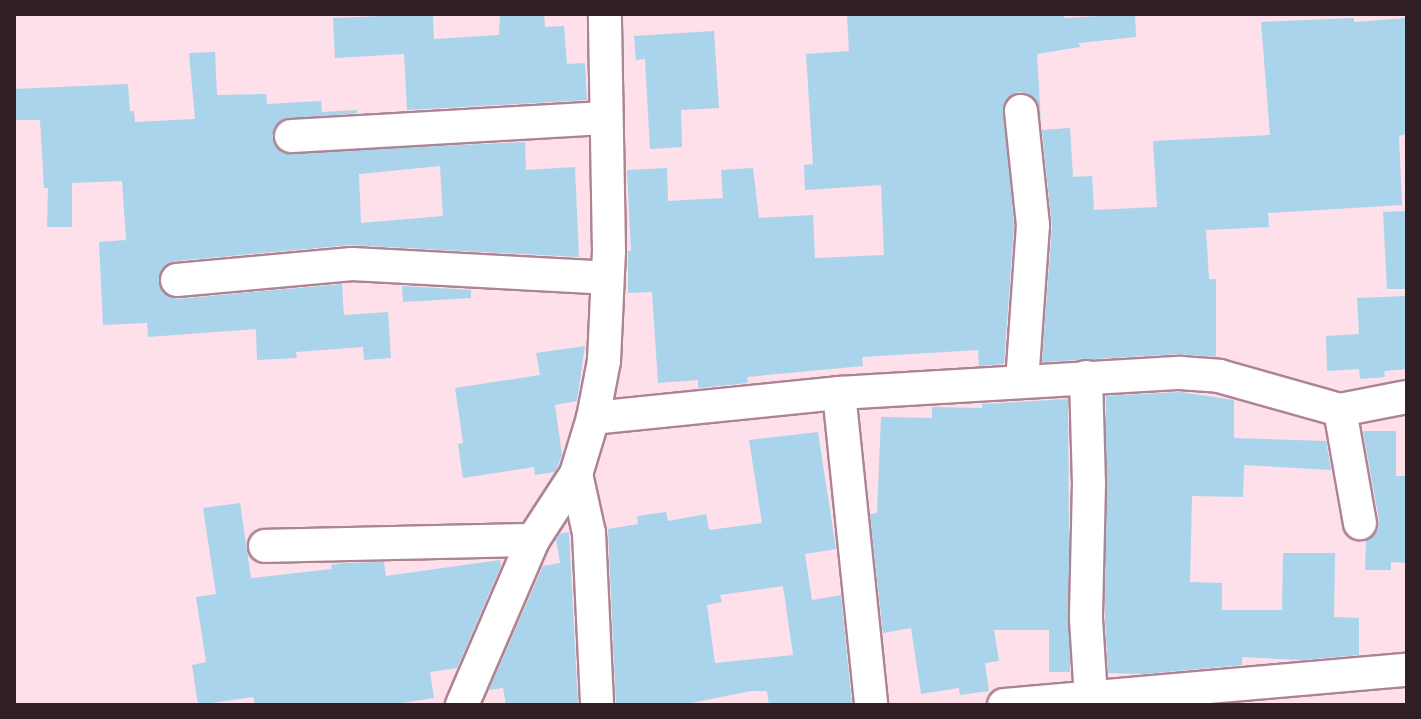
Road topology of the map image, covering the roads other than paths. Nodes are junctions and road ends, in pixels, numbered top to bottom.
1 (605, 14) edge
2 (1021, 111) dead end
3 (605, 118) junction
4 (291, 136) dead end
5 (607, 278) junction
6 (177, 280) dead end
7 (1086, 377) junction
8 (1022, 381) junction
9 (839, 393) junction
10 (1407, 397) edge
11 (1340, 410) junction
12 (593, 418) junction
13 (576, 474) junction
14 (1360, 523) dead end
15 (533, 540) junction
16 (265, 546) dead end
17 (1407, 670) edge
18 (1091, 698) junction
19 (462, 705) edge
20 (597, 705) edge
21 (871, 705) edge
22 (1004, 705) edge

1 - 3 street
2 - 8 street
3 - 4 street
3 - 5 street
5 - 6 street
5 - 12 street
7 - 8 street
7 - 11 street
7 - 18 street
8 - 9 street
9 - 12 street
9 - 21 street
10 - 11 street
11 - 14 street
12 - 13 street
13 - 15 street
13 - 20 street
15 - 16 street
15 - 19 street
17 - 18 street
18 - 22 street

